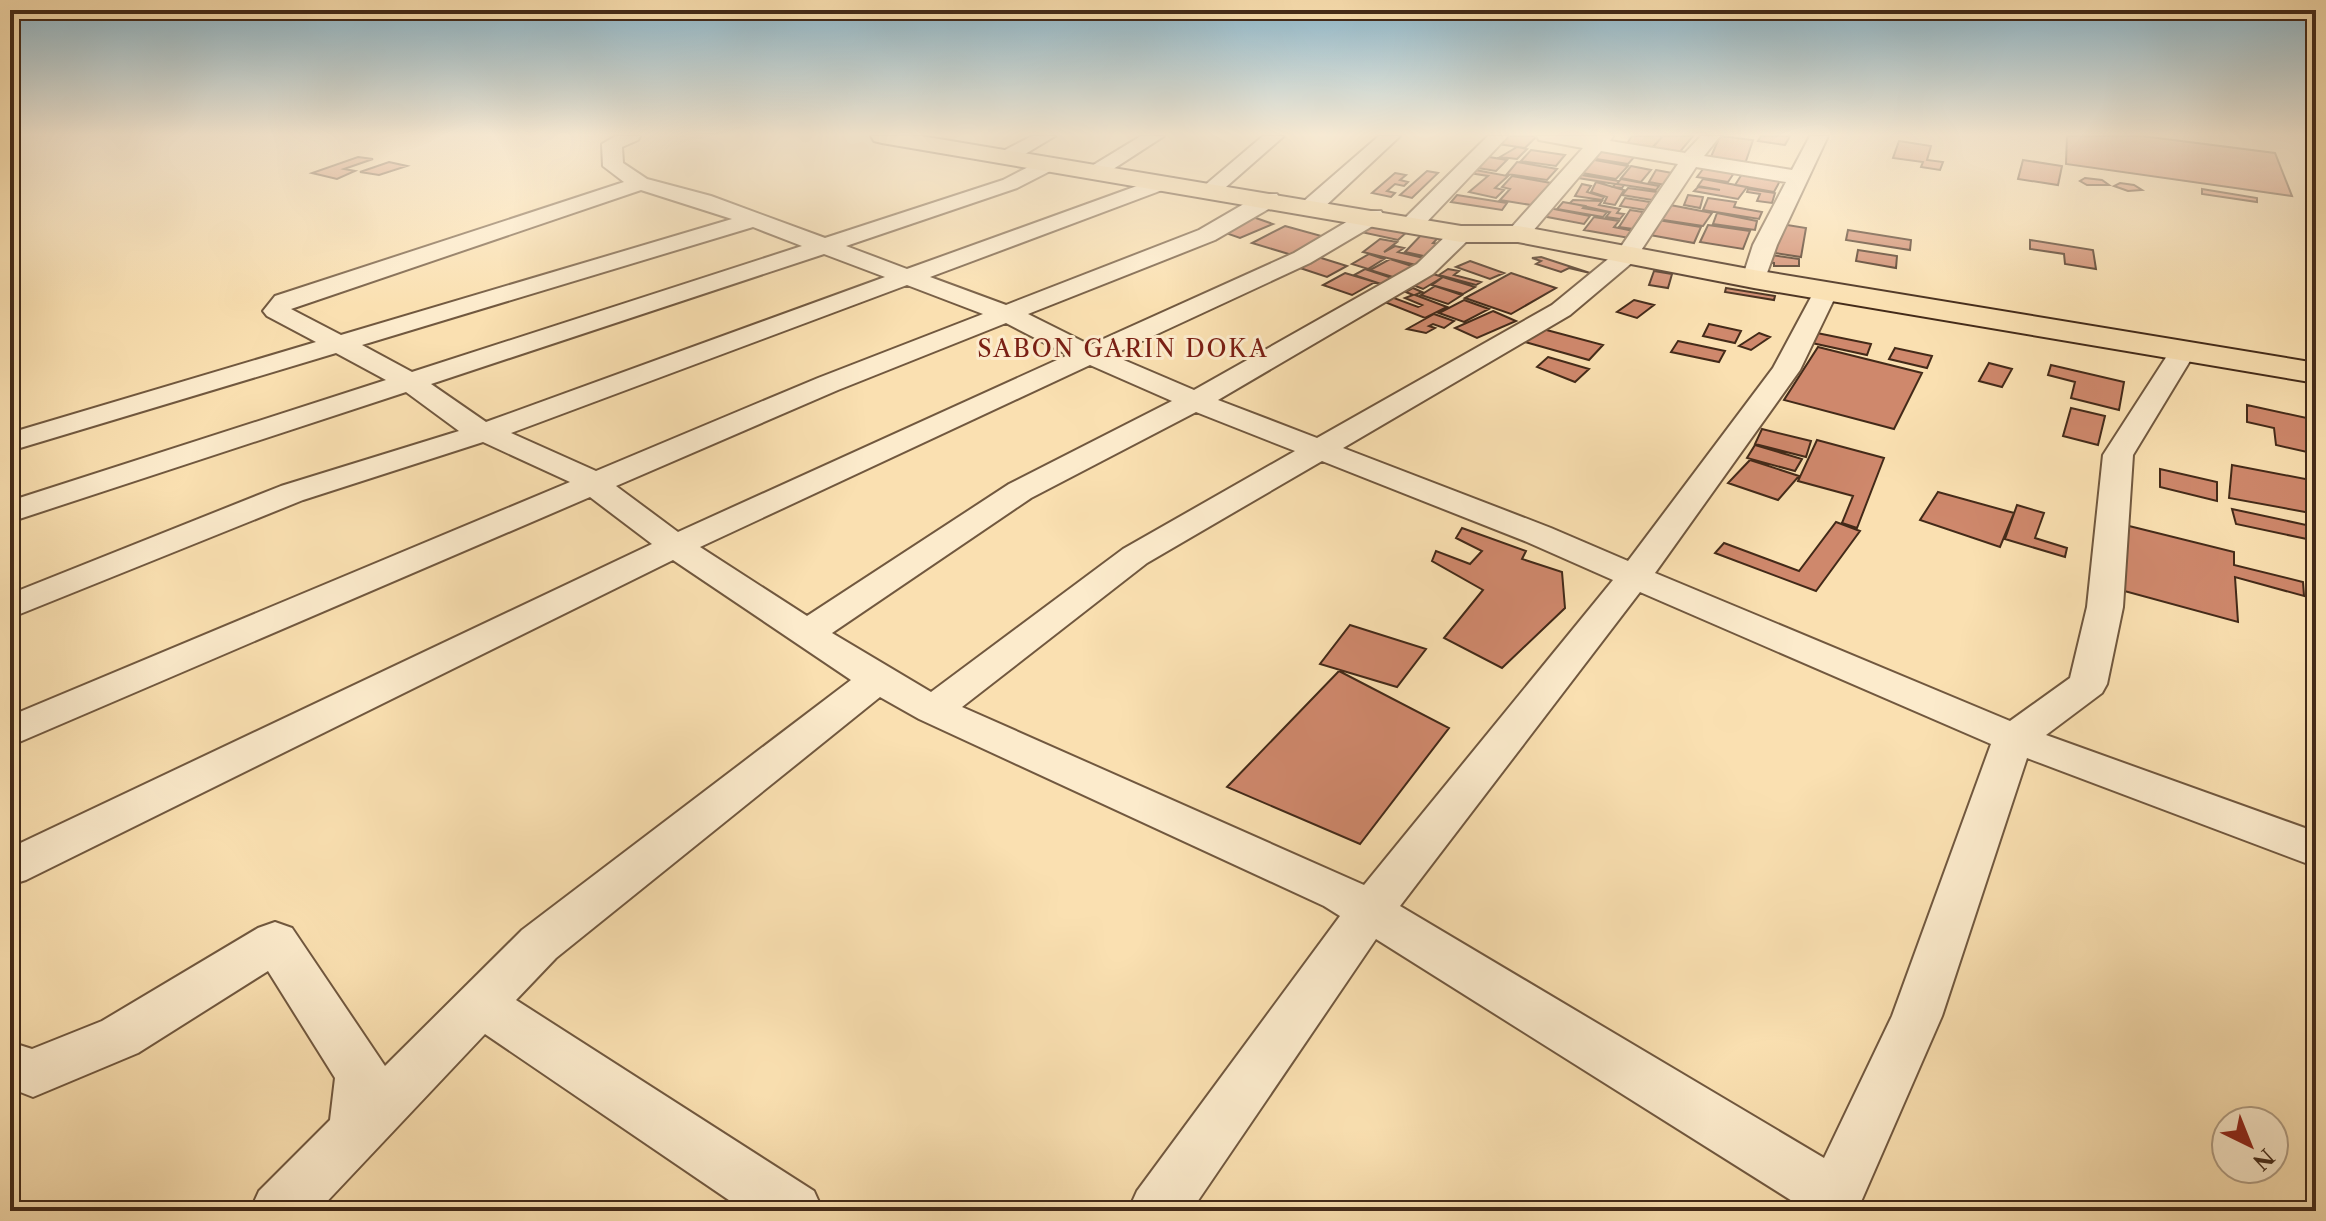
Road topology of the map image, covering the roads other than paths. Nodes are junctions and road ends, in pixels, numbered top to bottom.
1 (610, 193) edge
2 (670, 193) edge
3 (983, 193) edge
4 (1136, 193) edge
5 (1230, 193) edge
6 (1327, 193) edge
7 (1442, 193) edge
8 (1554, 193) edge
9 (1668, 193) edge
10 (1792, 193) edge
11 (1269, 199) junction
12 (1312, 206) junction
13 (1373, 216) junction
14 (753, 220) junction
15 (1413, 223) junction
16 (1461, 234) junction
17 (1518, 234) junction
18 (824, 247) junction
19 (1626, 256) junction
20 (907, 277) junction
21 (1754, 279) junction
22 (1826, 291) junction
23 (1007, 314) junction
24 (338, 344) junction
25 (2183, 351) junction
26 (1091, 356) junction
27 (2316, 373) edge
28 (409, 381) junction
29 (1195, 401) junction
30 (485, 432) junction
31 (10, 442) edge
32 (1320, 449) junction
33 (593, 483) junction
34 (10, 512) edge
35 (675, 546) junction
36 (1634, 577) junction
37 (10, 607) edge
38 (808, 632) junction
39 (877, 679) junction
40 (933, 710) junction
41 (10, 732) edge
42 (2014, 738) junction
43 (2316, 850) edge
44 (10, 868) edge
45 (1370, 911) junction
46 (481, 1004) junction
47 (10, 1065) edge
48 (356, 1134) junction
49 (279, 1211) edge
50 (794, 1211) edge
51 (1157, 1211) edge

1 - 24 street
2 - 14 street
3 - 18 street
4 - 20 street
5 - 11 highway
6 - 12 street
7 - 15 street
8 - 17 street
9 - 19 street
10 - 21 street
11 - 12 highway
11 - 23 street
12 - 13 highway
13 - 15 highway
13 - 26 street
14 - 18 street
14 - 24 street
15 - 16 highway
16 - 17 highway
16 - 29 street
17 - 19 highway
18 - 20 street
18 - 28 street
19 - 21 highway
19 - 32 street
20 - 23 street
20 - 30 street
21 - 22 highway
22 - 25 highway
22 - 36 street
23 - 26 street
23 - 33 street
24 - 28 street
24 - 31 street
25 - 27 highway
25 - 42 street
26 - 29 street
26 - 35 street
28 - 30 street
28 - 34 street
29 - 32 street
29 - 38 street
30 - 33 street
30 - 37 street
32 - 36 street
32 - 40 street
33 - 35 street
33 - 41 street
35 - 38 street
35 - 44 street
36 - 42 street
36 - 45 street
38 - 39 street
39 - 40 street
39 - 46 street
40 - 45 street
42 - 43 street
42 - 45 street
45 - 51 street
46 - 48 street
46 - 50 street
47 - 48 street
48 - 49 street

